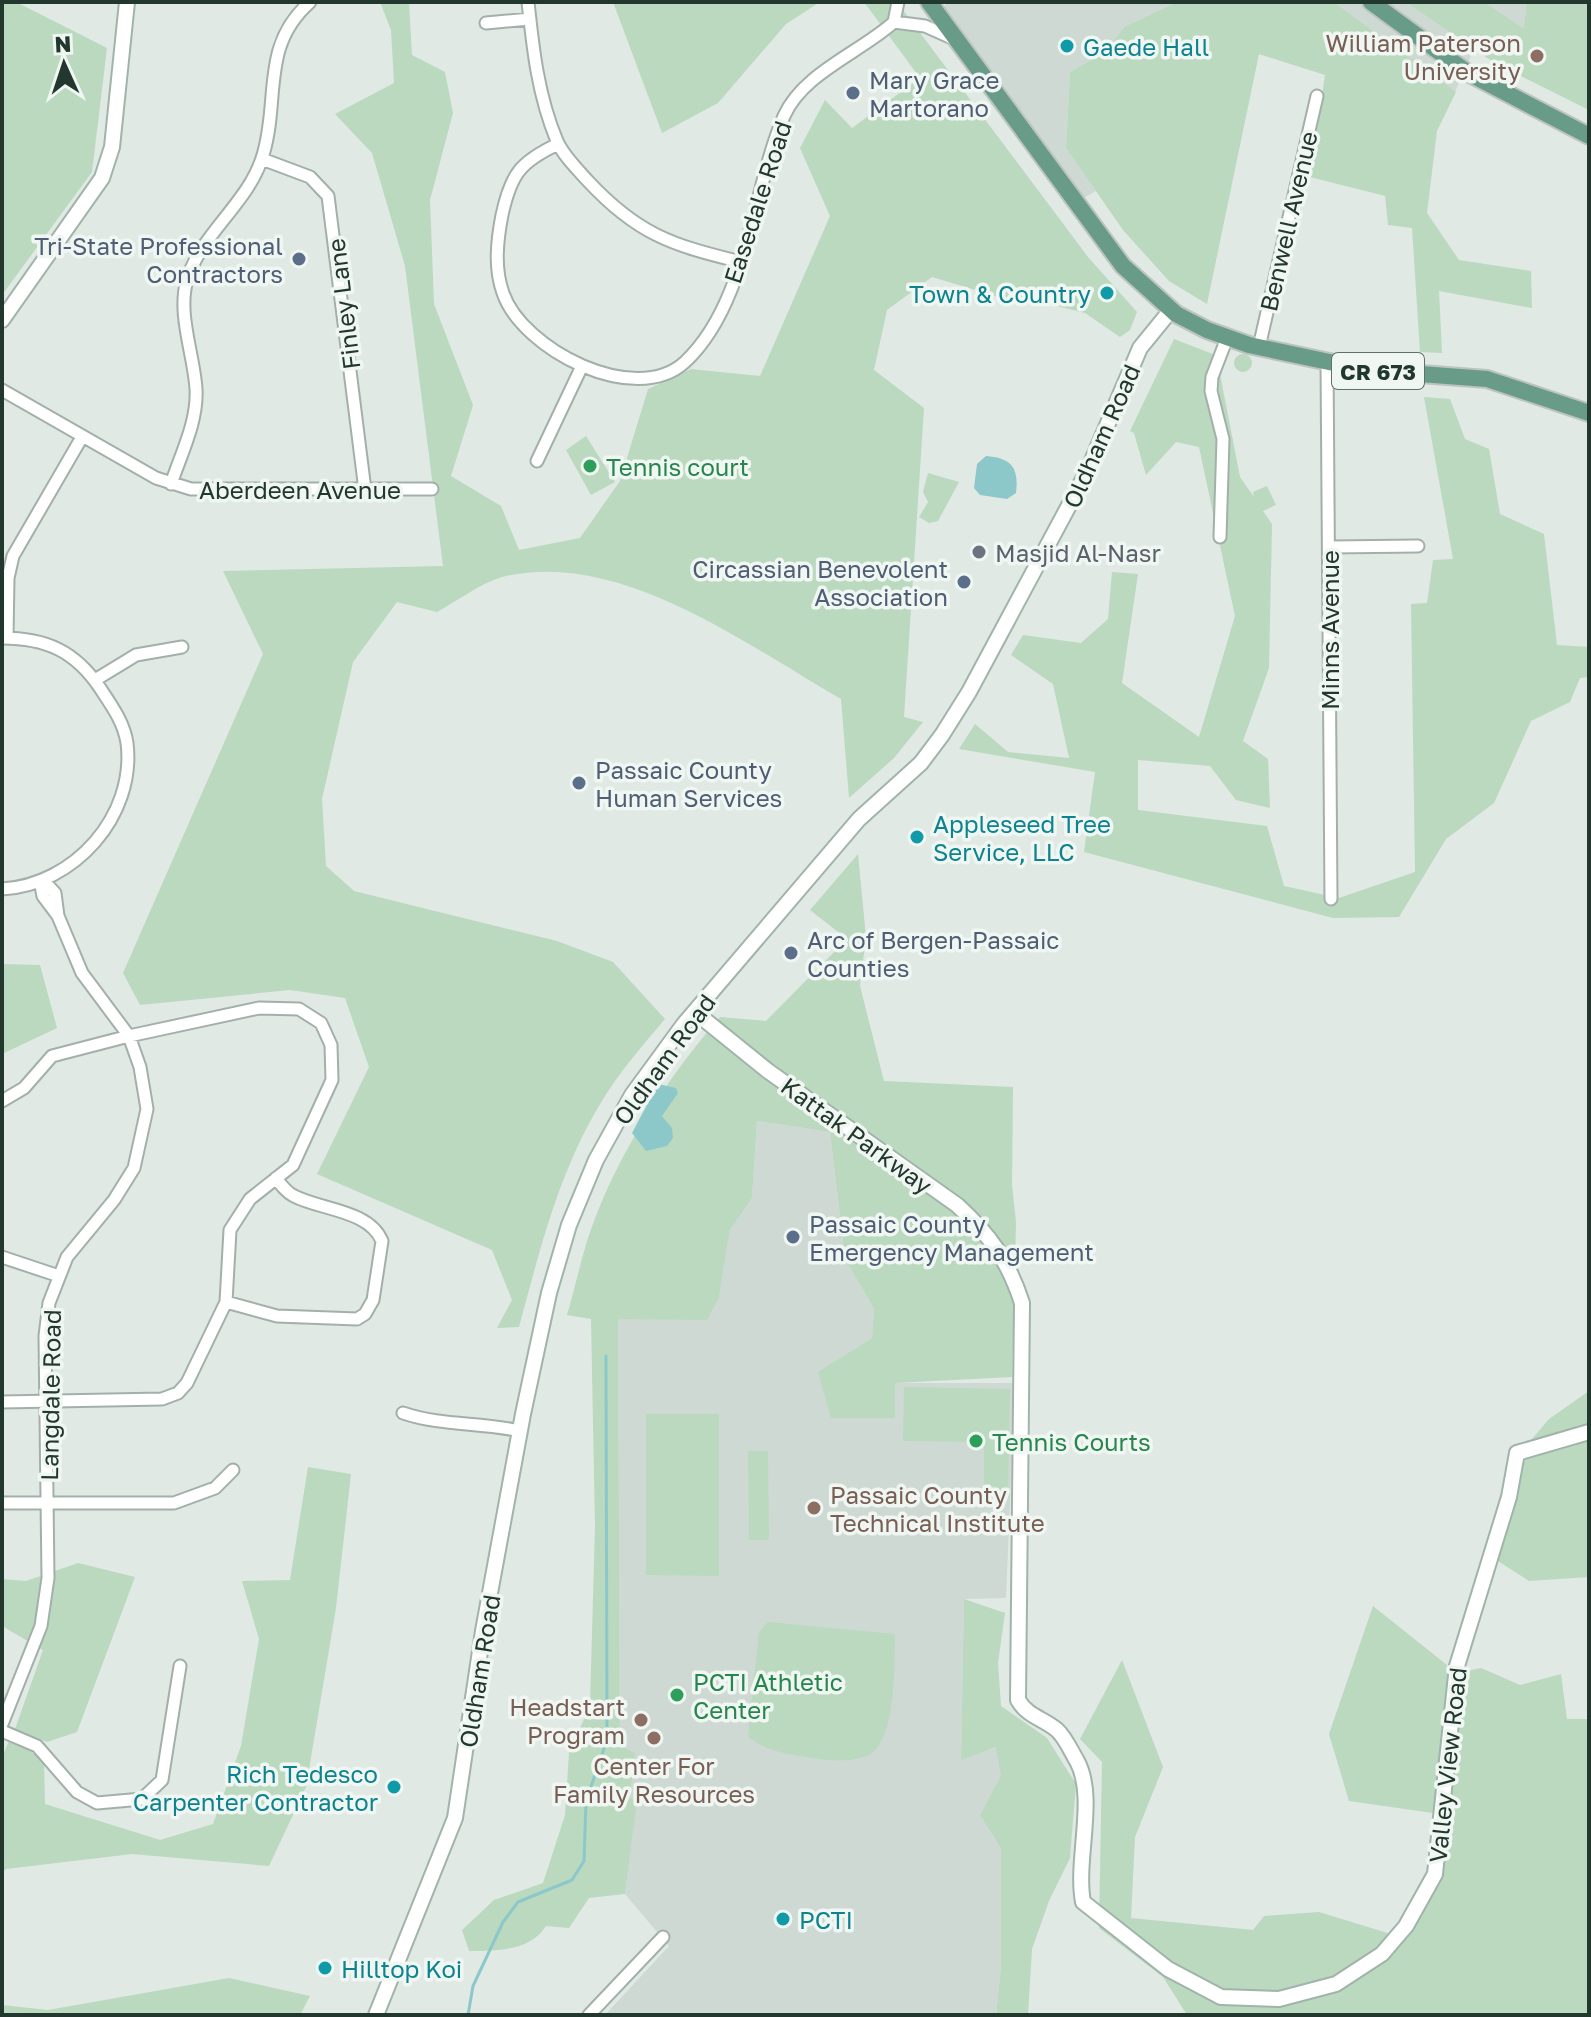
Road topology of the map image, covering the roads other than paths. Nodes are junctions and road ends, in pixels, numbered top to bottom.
1 (127, 2) edge
2 (310, 2) edge
3 (528, 2) edge
4 (898, 2) edge
5 (929, 2) edge
6 (1371, 2) edge
7 (530, 19) junction
8 (894, 22) junction
9 (486, 23) dead end
10 (958, 41) junction
11 (1317, 96) dead end
12 (1589, 136) edge
13 (558, 144) junction
14 (262, 159) junction
15 (741, 262) junction
16 (1171, 310) junction
17 (2, 320) edge
18 (1227, 338) junction
19 (1259, 347) junction
20 (1327, 362) junction
21 (582, 366) junction
22 (2, 390) edge
23 (1589, 413) edge
24 (82, 437) junction
25 (537, 461) dead end
26 (171, 484) junction
27 (432, 489) dead end
28 (365, 490) junction
29 (1220, 537) dead end
30 (1418, 546) dead end
31 (1330, 547) junction
32 (5, 638) edge
33 (182, 647) dead end
34 (95, 680) junction
35 (44, 881) junction
36 (2, 889) edge
37 (1331, 899) dead end
38 (695, 1012) junction
39 (129, 1036) junction
40 (2, 1101) edge
41 (276, 1178) junction
42 (2, 1257) edge
43 (59, 1276) junction
44 (226, 1302) junction
45 (48, 1401) junction
46 (2, 1402) edge
47 (403, 1413) dead end
48 (520, 1431) junction
49 (1589, 1432) edge
50 (233, 1470) dead end
51 (2, 1503) edge
52 (48, 1503) junction
53 (180, 1666) dead end
54 (2, 1724) edge
55 (1052, 1726) joint
56 (2, 1731) edge
57 (663, 1937) dead end
58 (376, 2015) edge
59 (589, 2015) edge

1 - 17 street
2 - 14 street
3 - 7 street
4 - 8 street
5 - 10 main road, CR 673
6 - 12 main road
7 - 9 street
7 - 13 street
8 - 10 street
8 - 15 street, Easedale Road
10 - 16 main road, CR 673
11 - 19 street, Benwell Avenue
13 - 15 street
13 - 21 street, Easedale Road
14 - 26 street
14 - 28 street, Finley Lane
15 - 21 street, Easedale Road
16 - 18 main road, CR 673
16 - 38 street, Oldham Road
18 - 19 main road, CR 673
18 - 29 street
19 - 20 main road, CR 673
20 - 23 main road, CR 673
20 - 31 street, Minns Avenue
21 - 25 street
22 - 24 street, Aberdeen Avenue
24 - 26 street, Aberdeen Avenue
24 - 32 street
26 - 28 street, Aberdeen Avenue
27 - 28 street, Aberdeen Avenue
30 - 31 street
31 - 37 street, Minns Avenue
32 - 34 street
33 - 34 street
34 - 35 street
35 - 36 street
35 - 39 street, Langdale Road
38 - 48 street, Oldham Road
38 - 55 street, Kattak Parkway
39 - 40 street
39 - 41 street
39 - 43 street, Langdale Road
41 - 44 street
41 - 44 street
42 - 43 street
43 - 45 street, Langdale Road
44 - 45 street
45 - 46 street
45 - 52 street, Langdale Road
47 - 48 street
48 - 58 street, Oldham Road
49 - 55 street, Valley View Road
50 - 52 street
51 - 52 street
52 - 54 street, Langdale Road
53 - 56 street
57 - 59 street

